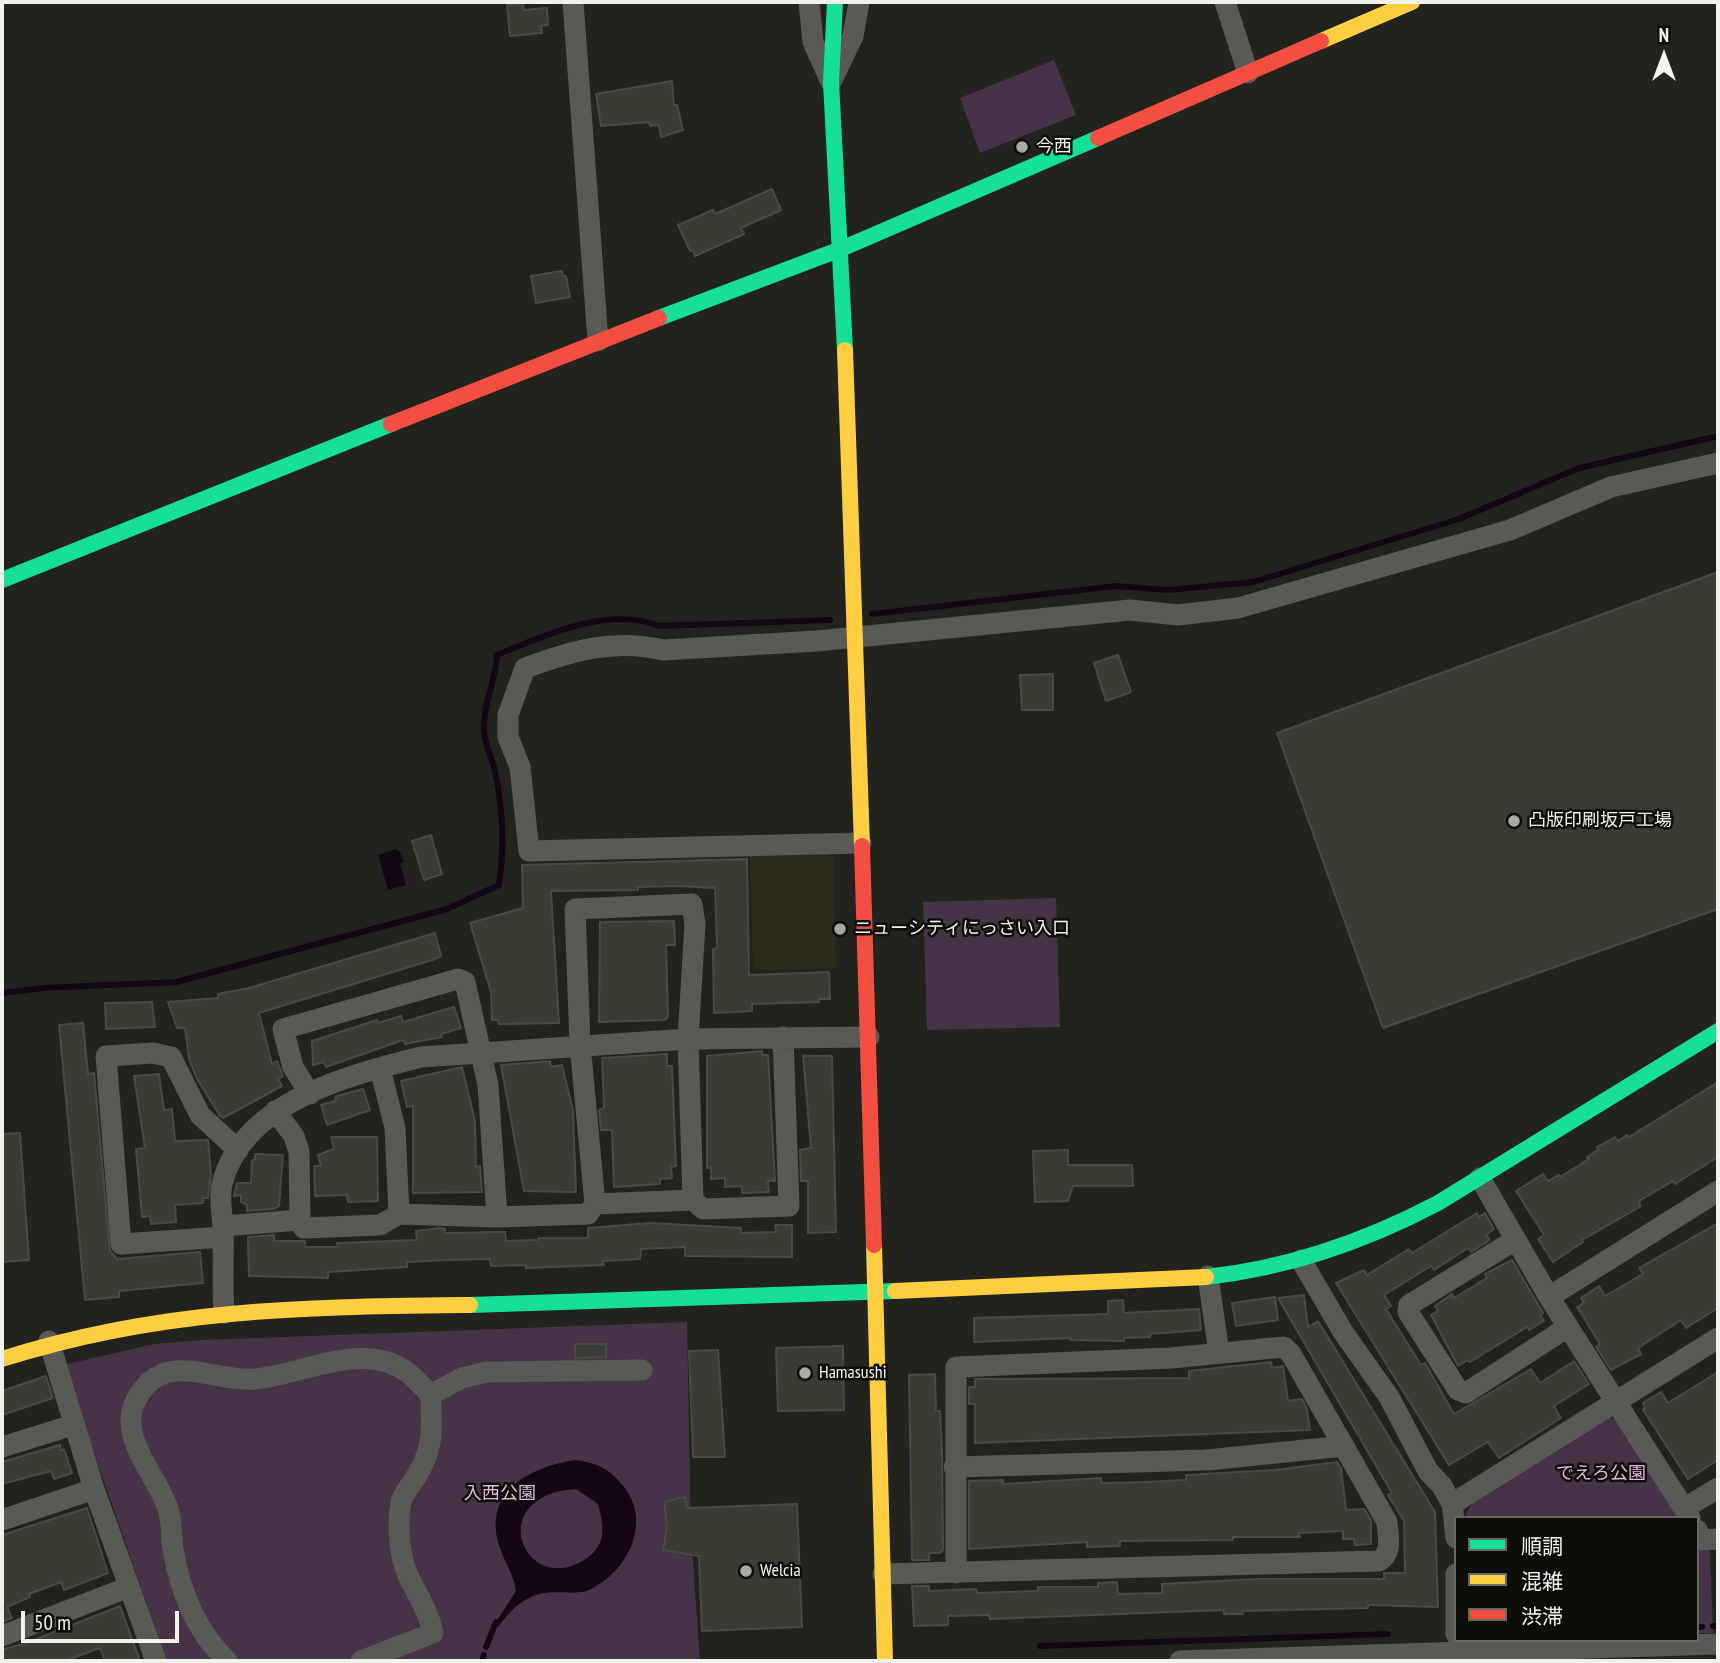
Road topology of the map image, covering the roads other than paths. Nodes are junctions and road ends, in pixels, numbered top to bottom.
1 (573, 2) edge
2 (809, 2) edge
3 (835, 2) edge
4 (859, 2) edge
5 (1225, 2) edge
6 (1412, 2) edge
7 (1248, 73) junction
8 (831, 82) junction
9 (841, 249) junction
10 (597, 341) junction
11 (1718, 463) edge
12 (2, 580) edge
13 (853, 637) junction
14 (861, 843) junction
15 (1718, 1031) edge
16 (783, 1037) junction
17 (869, 1037) junction
18 (688, 1039) junction
19 (580, 1044) junction
20 (479, 1052) junction
21 (380, 1068) junction
22 (310, 1094) junction
23 (275, 1111) junction
24 (238, 1150) junction
25 (1480, 1178) junction
26 (1718, 1191) edge
27 (693, 1200) junction
28 (595, 1204) junction
29 (399, 1214) junction
30 (497, 1217) junction
31 (300, 1220) junction
32 (223, 1231) junction
33 (1515, 1240) junction
34 (1301, 1260) junction
35 (1208, 1276) junction
36 (876, 1292) junction
37 (1549, 1297) junction
38 (224, 1313) junction
39 (1568, 1327) junction
40 (1718, 1338) edge
41 (49, 1341) junction
42 (1219, 1353) junction
43 (2, 1359) edge
44 (642, 1370) dead end
45 (430, 1395) junction
46 (1618, 1400) junction
47 (73, 1425) junction
48 (1344, 1446) junction
49 (2, 1447) edge
50 (954, 1468) junction
51 (1718, 1488) edge
52 (94, 1489) junction
53 (1452, 1504) junction
54 (1688, 1513) edge
55 (2, 1520) edge
56 (1454, 1521) edge
57 (1699, 1533) edge
58 (1718, 1539) edge
59 (956, 1573) junction
60 (883, 1574) junction
61 (130, 1587) junction
62 (2, 1636) edge
63 (1718, 1644) edge
64 (1456, 1647) edge
65 (156, 1661) edge
66 (227, 1661) edge
67 (361, 1661) edge
68 (885, 1661) edge
69 (1180, 1661) edge

1 - 10 street
2 - 8 street
3 - 8 street
4 - 8 street
5 - 7 street
6 - 7 street
7 - 9 street
8 - 9 street
9 - 10 street
9 - 13 street
10 - 12 street
11 - 13 street
13 - 14 street
13 - 14 street
14 - 17 street
15 - 25 street
16 - 17 street
16 - 18 street
16 - 27 street
17 - 36 street
18 - 19 street
18 - 19 street
18 - 27 street
19 - 20 street
19 - 28 street
20 - 21 street
20 - 22 street
20 - 30 street
21 - 22 street
21 - 29 street
22 - 23 street
23 - 24 street
23 - 31 street
24 - 32 street
24 - 32 street
25 - 33 street
25 - 34 street
26 - 37 street
27 - 28 street
28 - 30 street
29 - 30 street
29 - 31 street
31 - 32 street
32 - 38 street
33 - 37 street
33 - 39 street
34 - 35 street
34 - 53 street
35 - 36 street
35 - 42 street
36 - 38 street
36 - 60 street
37 - 39 street
38 - 41 street
39 - 46 street
40 - 46 street
41 - 43 street
41 - 47 street
42 - 48 street
42 - 50 street
44 - 45 street
45 - 66 street
45 - 67 street
46 - 53 street
46 - 54 street
47 - 49 street
47 - 52 street
48 - 50 street
48 - 59 street
50 - 59 street
51 - 54 street
52 - 55 street
52 - 61 street
53 - 56 street
57 - 58 street
59 - 60 street
60 - 68 street
61 - 62 street
61 - 65 street
63 - 64 street
64 - 69 street

